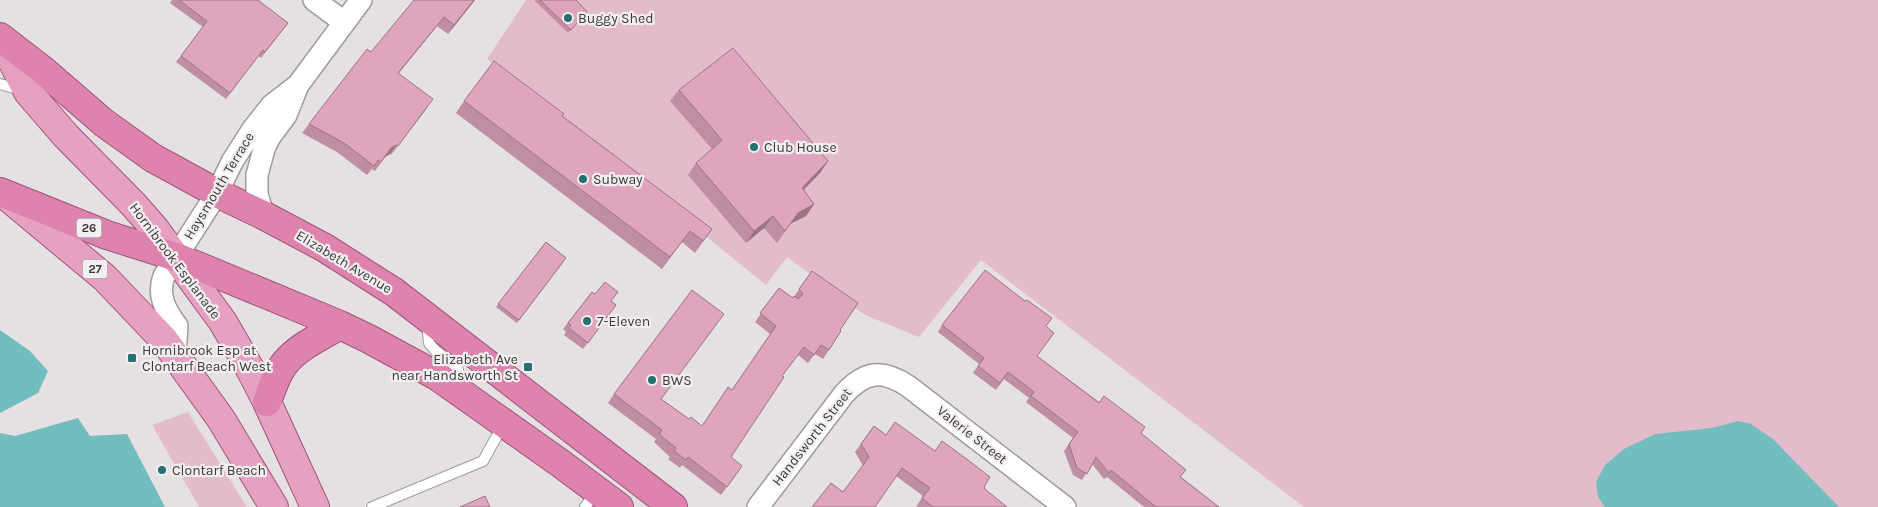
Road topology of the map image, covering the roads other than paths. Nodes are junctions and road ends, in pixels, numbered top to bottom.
1 (314, 0) edge
2 (361, 0) edge
3 (344, 22) junction
4 (1, 38) edge
5 (0, 84) edge
6 (298, 85) junction
7 (28, 92) junction
8 (2, 193) edge
9 (217, 193) junction
10 (263, 214) junction
11 (176, 257) junction
12 (428, 317) junction
13 (340, 325) junction
14 (175, 354) junction
15 (873, 374) joint
16 (466, 397) junction
17 (267, 402) junction
18 (504, 424) junction
19 (591, 498) edge
20 (274, 507) edge
21 (314, 507) edge
22 (372, 507) edge
23 (619, 507) edge
24 (673, 507) edge
25 (758, 507) edge
26 (1065, 507) edge

1 - 3 street
2 - 3 street, Haysmouth Terrace
3 - 6 street, Haysmouth Terrace
4 - 7 main road, Hornibrook Esplanade
4 - 9 highway, Elizabeth Avenue
5 - 7 lane
6 - 9 street, Haysmouth Terrace
6 - 10 street, Haysmouth Terrace
7 - 11 main road, Hornibrook Esplanade
8 - 11 highway, 26
8 - 14 main road, 27
9 - 10 highway, Elizabeth Avenue
9 - 11 street, Haysmouth Terrace
10 - 12 highway, Elizabeth Avenue
11 - 13 highway, 26
11 - 14 street, Haysmouth Terrace
11 - 17 main road, Hornibrook Esplanade
12 - 16 lane
12 - 24 highway, Elizabeth Avenue
13 - 16 highway, 26
13 - 17 highway
14 - 20 main road, 27
15 - 25 street, Handsworth Street
15 - 26 street, Valerie Street
16 - 18 highway, 26
17 - 21 main road, Hornibrook Esplanade
18 - 19 highway, 26
18 - 22 lane
19 - 23 highway, 26

